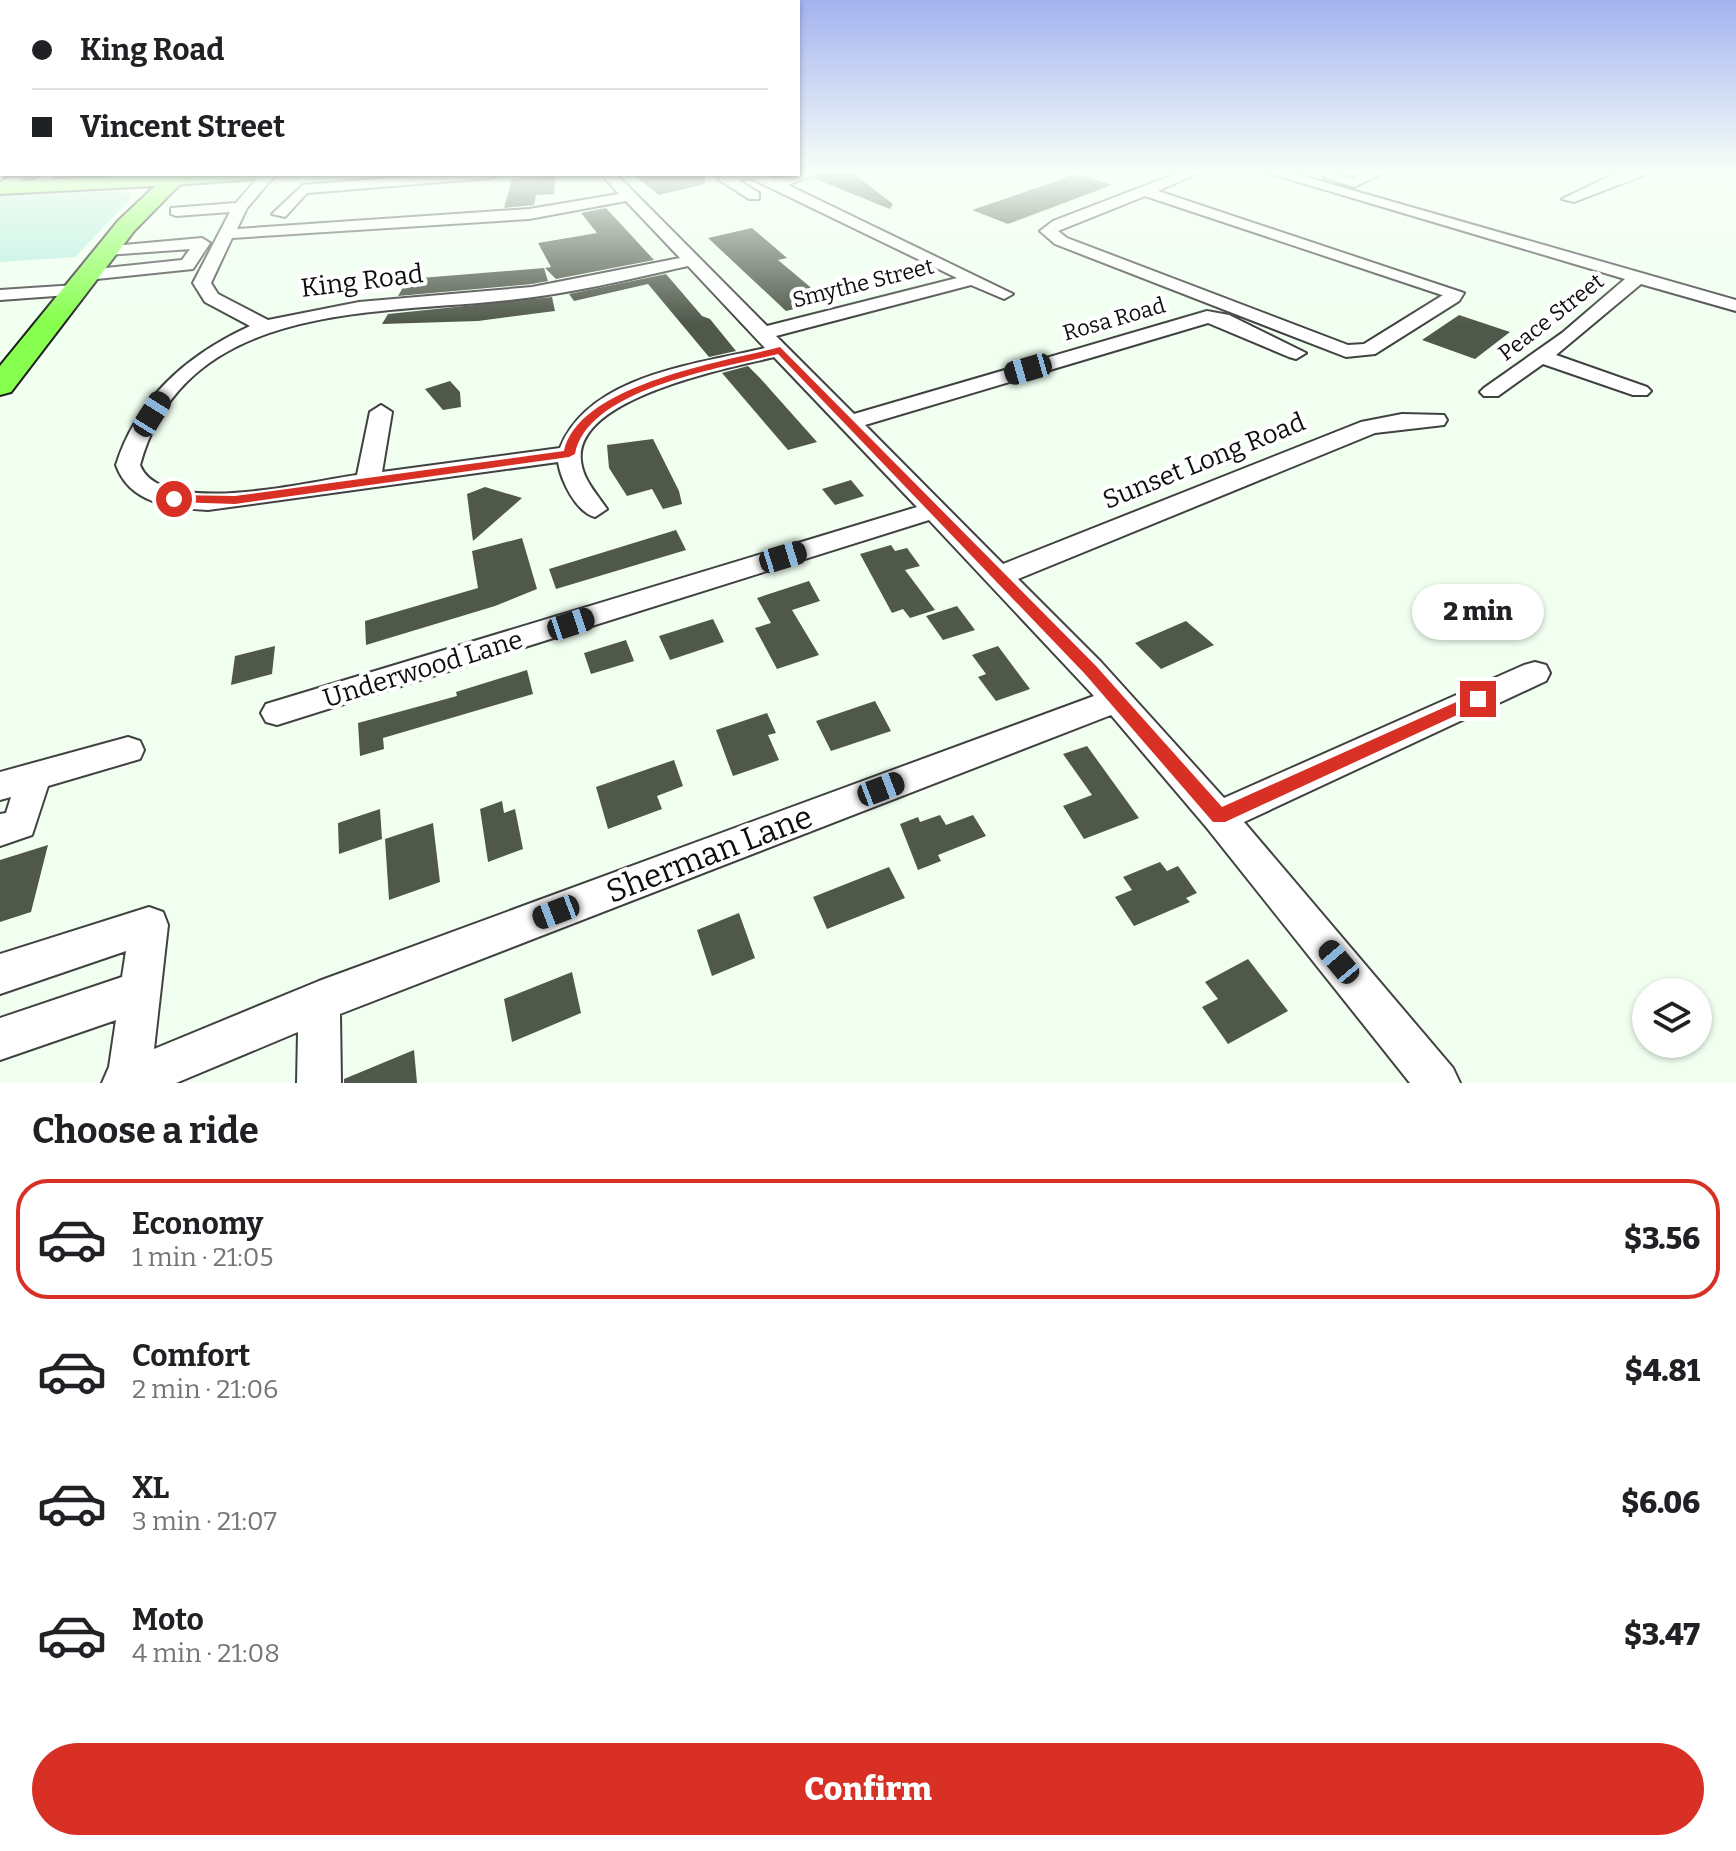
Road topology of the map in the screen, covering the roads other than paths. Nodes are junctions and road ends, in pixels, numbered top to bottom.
1 (134, 222) edge
2 (244, 222) edge
3 (354, 222) edge
4 (656, 222) edge
5 (853, 222) edge
6 (1071, 222) edge
7 (1237, 222) edge
8 (1445, 222) edge
9 (228, 234) junction
10 (107, 250) junction
11 (694, 260) junction
12 (1638, 277) junction
13 (973, 279) junction
14 (82, 282) junction
15 (1004, 294) dead end
16 (0, 295) edge
17 (1736, 306) edge
18 (267, 327) junction
19 (772, 342) junction
20 (1296, 353) dead end
21 (1541, 357) junction
22 (6, 372) edge
23 (1640, 391) dead end
24 (1491, 392) dead end
25 (381, 412) dead end
26 (1436, 420) dead end
27 (850, 422) junction
28 (569, 454) junction
29 (368, 481) junction
30 (595, 509) dead end
31 (935, 510) junction
32 (999, 576) junction
33 (1535, 673) dead end
34 (1117, 700) junction
35 (277, 713) dead end
36 (128, 750) dead end
37 (34, 777) junction
38 (0, 786) edge
39 (1219, 817) junction
40 (0, 830) edge
41 (0, 974) edge
42 (141, 991) junction
43 (319, 1002) junction
44 (0, 1039) edge
45 (126, 1082) edge
46 (319, 1083) edge
47 (1438, 1083) edge

1 - 10 highway
2 - 9 street
3 - 9 street
4 - 11 street
5 - 13 street, Smythe Street
6 - 7 street
8 - 12 street
9 - 18 street
10 - 14 highway
10 - 14 street
11 - 18 street, King Road
11 - 19 street
12 - 17 street
12 - 21 street, Peace Street
13 - 15 street, Smythe Street
13 - 19 street, Smythe Street
14 - 16 street
14 - 22 highway
18 - 29 street, King Road
19 - 27 street
19 - 28 street, Smythe Street
20 - 27 street, Rosa Road
21 - 23 street
21 - 24 street, Peace Street
25 - 29 street
26 - 32 street, Sunset Long Road
27 - 31 street
28 - 29 street, King Road
28 - 30 street
31 - 32 street
31 - 35 street, Underwood Lane
32 - 34 street
33 - 39 street
34 - 39 street
34 - 43 street, Sherman Lane
36 - 37 street
37 - 38 street
37 - 40 street
39 - 47 street
41 - 42 street
42 - 44 street
42 - 45 street
43 - 45 street, Sherman Lane
43 - 46 street

